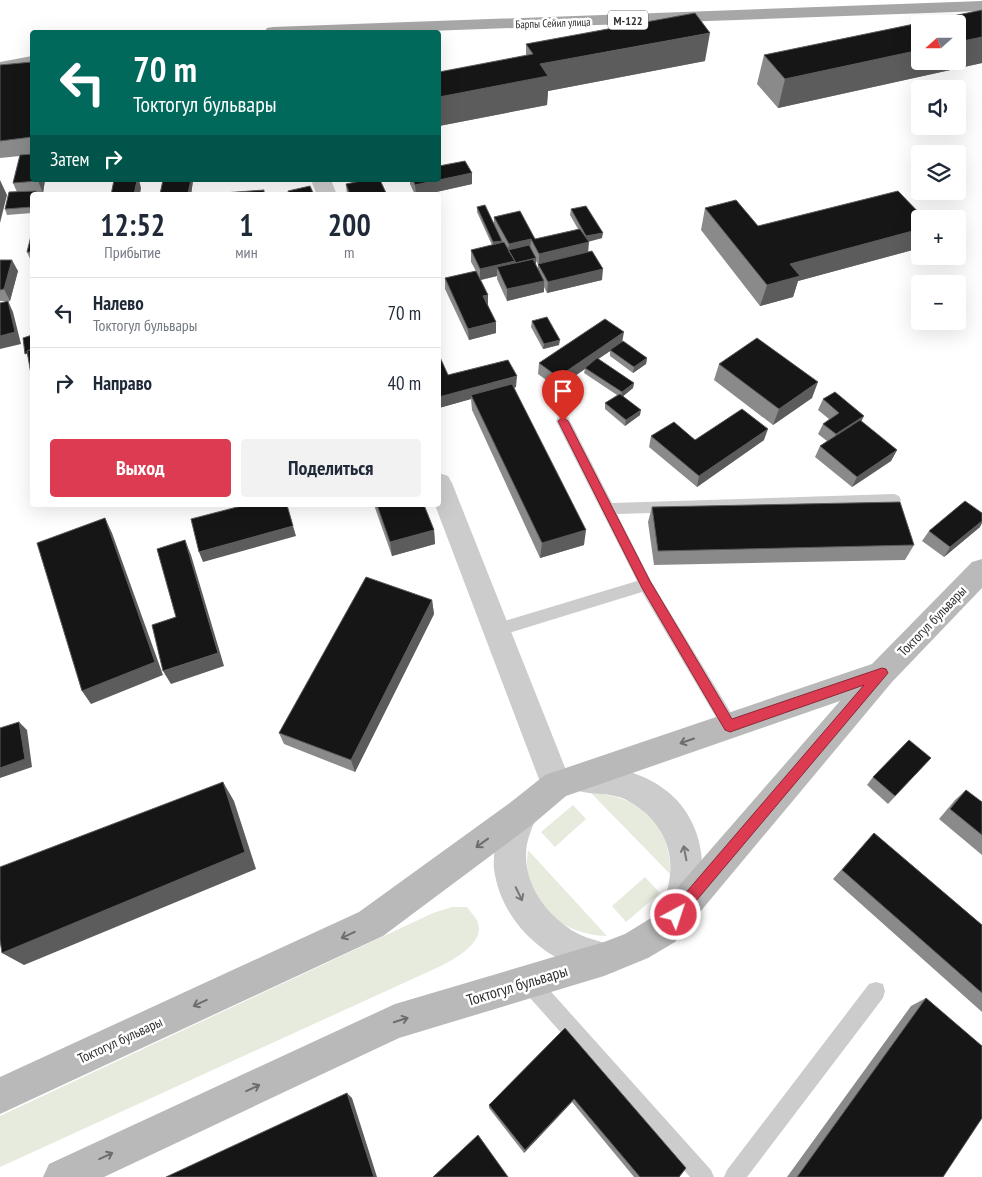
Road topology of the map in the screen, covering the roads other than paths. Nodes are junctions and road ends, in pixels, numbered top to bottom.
1 (982, 6) edge
2 (328, 30) edge
3 (30, 61) edge
4 (0, 67) edge
5 (563, 421) dead end
6 (441, 488) edge
7 (894, 500) edge
8 (608, 509) junction
9 (982, 570) edge
10 (646, 585) junction
11 (496, 630) junction
12 (882, 673) junction
13 (730, 726) junction
14 (569, 781) junction
15 (522, 814) junction
16 (663, 930) junction
17 (604, 959) junction
18 (529, 982) junction
19 (876, 991) dead end
20 (0, 1096) edge
21 (62, 1177) edge
22 (704, 1177) edge
23 (734, 1177) edge

1 - 2 main road, Барпы Сейил улица / М-122
3 - 4 main road
5 - 8 lane
6 - 11 street
7 - 8 lane
8 - 10 lane
9 - 12 street, Токтогул бульвары
10 - 11 lane
10 - 13 lane
11 - 14 street
12 - 13 street, Токтогул бульвары
12 - 16 street, Токтогул бульвары
13 -> 14 street, Токтогул бульвары
14 - 15 street, Токтогул бульвары
16 -> 14 street
15 -> 17 street
15 -> 20 street, Токтогул бульвары
16 - 17 street, Токтогул бульвары
17 - 18 street, Токтогул бульвары
21 -> 18 street, Токтогул бульвары
18 - 22 lane
19 - 23 lane

